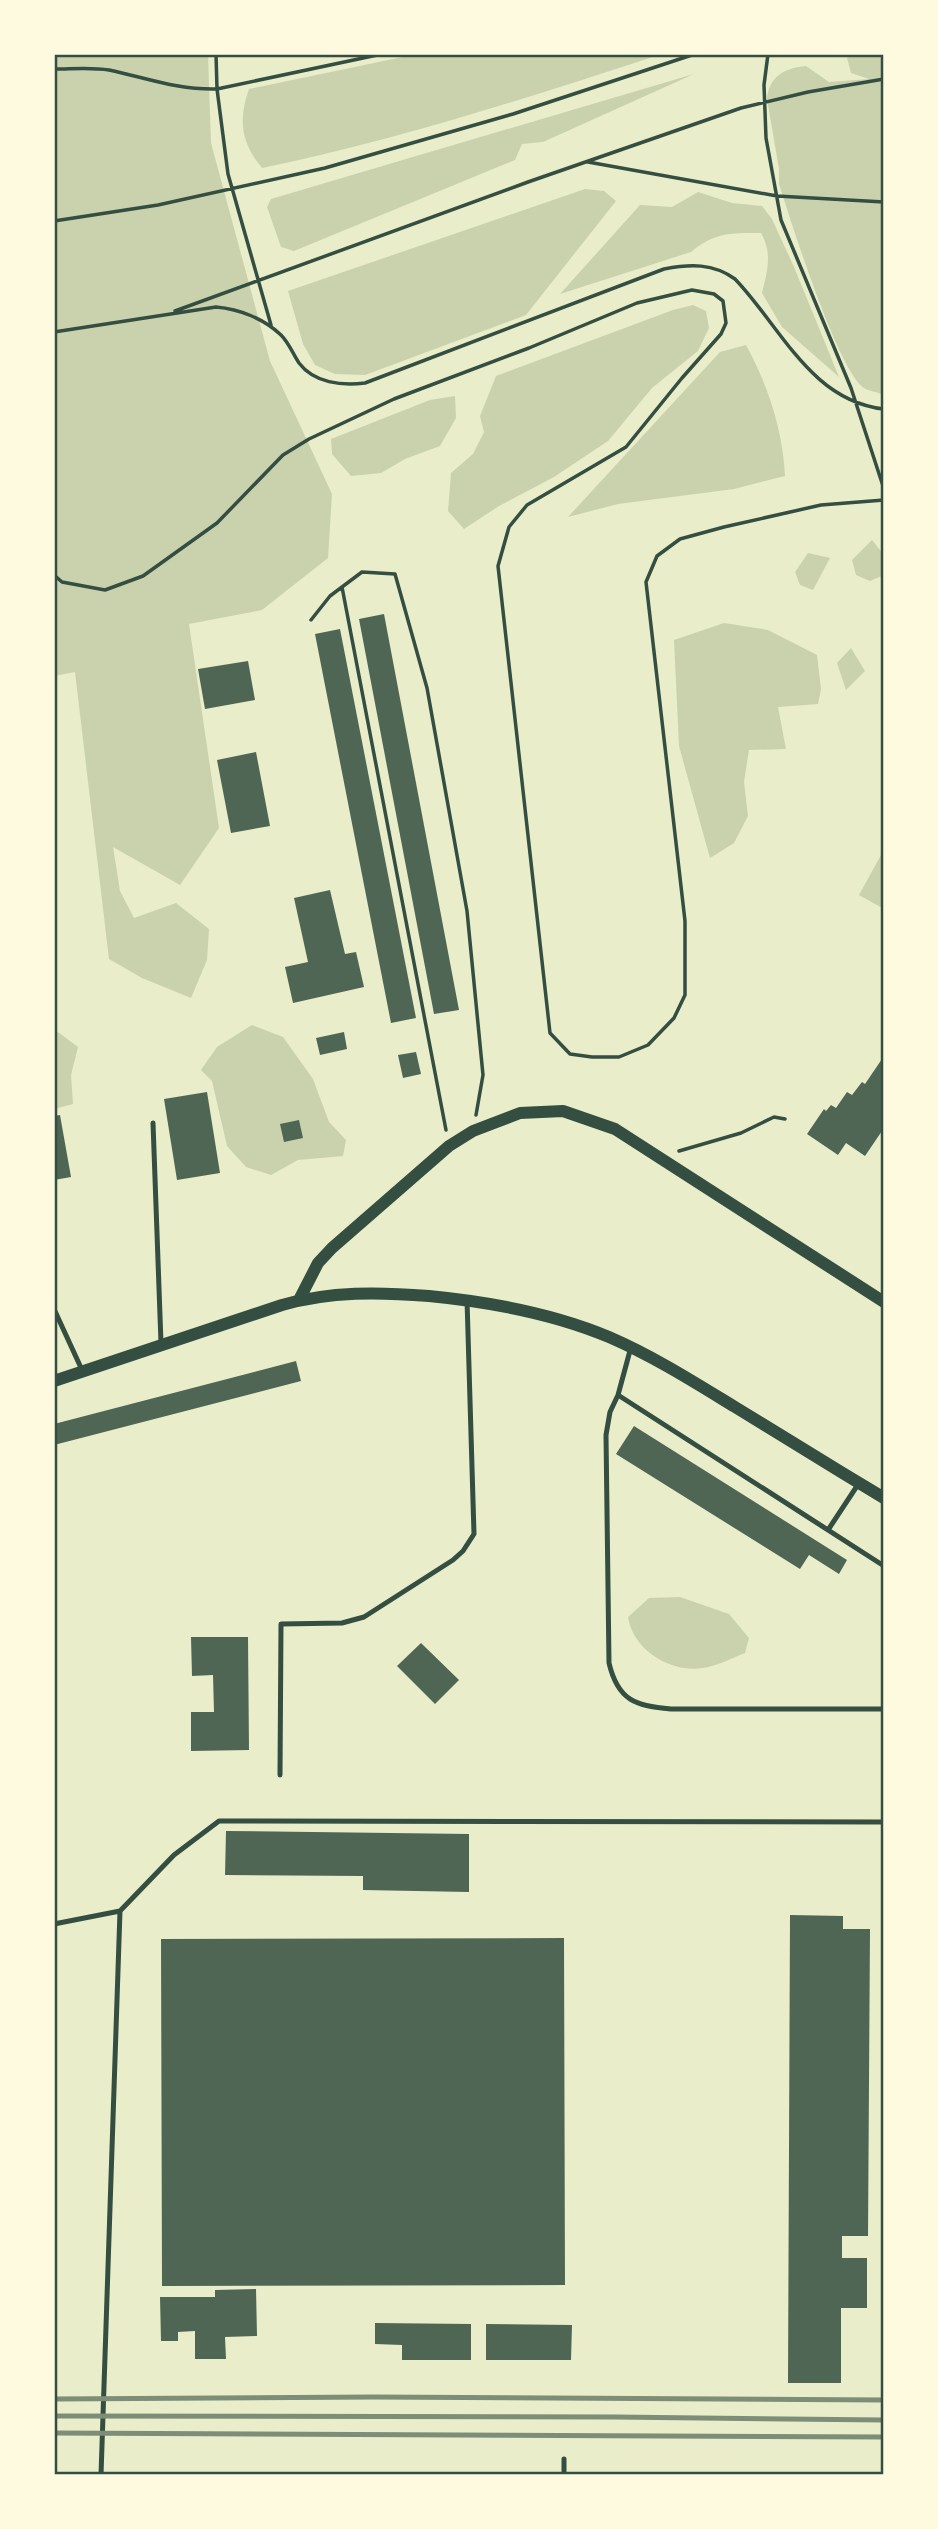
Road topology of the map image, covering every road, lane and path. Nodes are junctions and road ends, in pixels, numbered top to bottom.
1 (216, 54) edge
2 (382, 54) edge
3 (695, 54) edge
4 (768, 54) edge
5 (54, 69) edge
6 (884, 79) edge
7 (217, 89) junction
8 (765, 102) junction
9 (586, 162) junction
10 (232, 188) junction
11 (777, 196) junction
12 (884, 202) edge
13 (54, 221) edge
14 (258, 281) junction
15 (167, 314) junction
16 (271, 328) junction
17 (54, 332) edge
18 (855, 402) junction
19 (884, 410) edge
20 (884, 489) edge
21 (884, 500) edge
22 (54, 575) edge
23 (342, 586) junction
24 (311, 620) dead end
25 (785, 1119) dead end
26 (153, 1123) dead end
27 (473, 1131) junction
28 (449, 1146) junction
29 (662, 1160) junction
30 (299, 1300) junction
31 (467, 1300) junction
32 (884, 1302) edge
33 (54, 1309) edge
34 (161, 1346) junction
35 (631, 1347) junction
36 (83, 1372) junction
37 (54, 1381) edge
38 (618, 1395) junction
39 (859, 1483) junction
40 (884, 1498) edge
41 (828, 1530) junction
42 (884, 1566) edge
43 (884, 1709) edge
44 (280, 1775) dead end
45 (884, 1822) edge
46 (120, 1911) junction
47 (54, 1924) edge
48 (564, 2459) dead end
49 (101, 2475) edge
50 (564, 2475) edge

1 - 7 path
2 - 7 path
3 - 10 path
4 - 8 path
5 - 7 path
6 - 8 path
7 - 10 path
8 - 9 path
8 - 11 path
9 - 11 path
9 - 14 path
10 - 13 path
10 - 14 path
11 - 12 path
11 - 18 path
14 - 15 path
14 - 16 path
15 - 16 path
15 - 17 path
16 - 18 path
18 - 19 path
18 - 20 path
21 - 22 path
23 - 24 path
23 - 27 path
23 - 28 path
25 - 29 path
26 - 34 lane
27 - 28 street
27 - 29 street
28 - 30 street
29 - 32 street
30 - 31 street
30 - 34 street
31 - 35 street
31 - 44 lane
33 - 36 lane
34 - 36 street
35 - 38 lane
35 - 39 street
36 - 37 street
38 - 41 lane
38 - 43 lane
39 - 40 street
39 - 41 lane
41 - 42 lane
45 - 46 lane
46 - 47 lane
46 - 49 lane
48 - 50 lane

